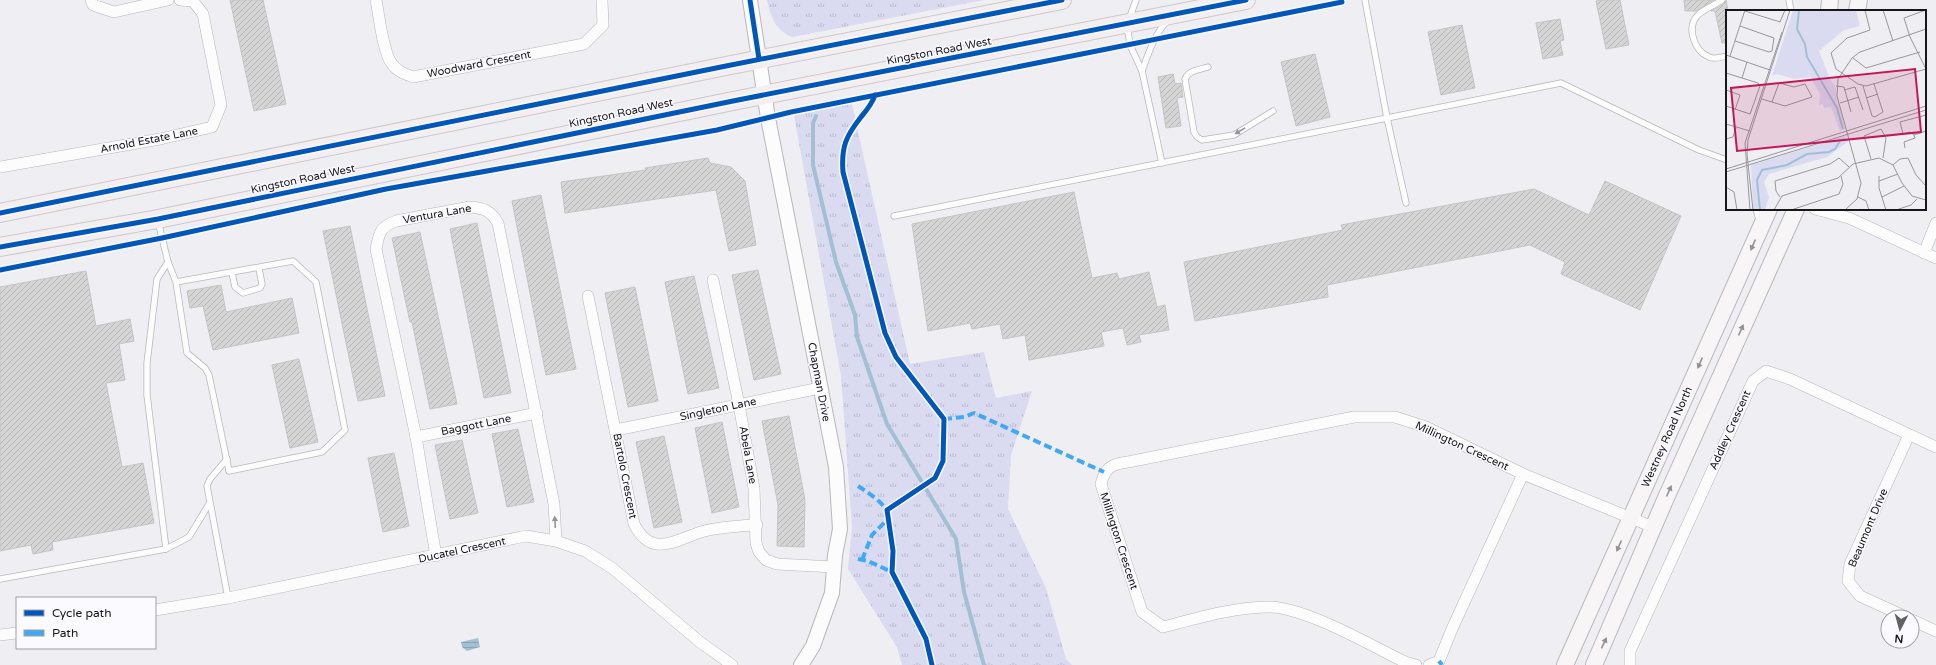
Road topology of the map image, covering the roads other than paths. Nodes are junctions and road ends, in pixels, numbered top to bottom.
1 (91, 0) edge
2 (168, 0) edge
3 (180, 0) edge
4 (376, 0) edge
5 (602, 0) edge
6 (750, 0) edge
7 (1062, 0) edge
8 (1136, 0) edge
9 (1246, 0) edge
10 (1365, 0) edge
11 (1722, 0) edge
12 (1789, 0) edge
13 (1830, 0) edge
14 (1859, 0) edge
15 (1791, 10) edge
16 (1829, 10) edge
17 (1858, 10) edge
18 (1180, 14) junction
19 (1128, 25) junction
20 (1726, 56) edge
21 (759, 59) junction
22 (1208, 67) dead end
23 (1142, 71) junction
24 (764, 95) junction
25 (1273, 111) dead end
26 (1387, 118) junction
27 (1726, 160) edge
28 (1162, 163) junction
29 (0, 167) edge
30 (1406, 203) dead end
31 (1756, 210) edge
32 (1769, 210) edge
33 (1796, 210) edge
34 (1819, 210) edge
35 (1839, 210) edge
36 (0, 213) edge
37 (894, 216) dead end
38 (1849, 218) junction
39 (158, 219) junction
40 (1936, 223) edge
41 (1761, 227) junction
42 (0, 247) edge
43 (1924, 253) junction
44 (1936, 258) edge
45 (168, 262) junction
46 (259, 269) junction
47 (232, 273) junction
48 (713, 280) dead end
49 (176, 282) junction
50 (588, 296) dead end
51 (820, 388) junction
52 (739, 405) junction
53 (1680, 408) junction
54 (537, 413) junction
55 (1702, 417) junction
56 (616, 430) junction
57 (1909, 435) junction
58 (416, 437) junction
59 (1936, 447) edge
60 (227, 459) junction
61 (1523, 474) junction
62 (209, 504) junction
63 (1631, 518) junction
64 (757, 525) junction
65 (1653, 527) junction
66 (556, 541) junction
67 (166, 549) junction
68 (436, 556) junction
69 (834, 567) junction
70 (0, 579) edge
71 (228, 598) junction
72 (1888, 609) edge
73 (156, 610) edge
74 (1920, 624) edge
75 (1936, 631) edge
76 (16, 633) edge
77 (0, 635) edge
78 (732, 665) edge
79 (801, 665) edge
80 (1416, 665) edge
81 (1429, 665) edge
82 (1565, 665) edge
83 (1594, 665) edge
84 (1630, 665) edge

1 - 2 street
3 - 29 street, Arnold Estate Lane
4 - 5 street, Woodward Crescent
6 - 21 street, Chapman Drive
7 - 21 main road
8 - 19 lane
9 - 18 main road, Kingston Road West
10 - 26 lane
11 - 20 lane
12 - 15 lane
13 - 16 main road
14 - 17 main road
18 - 19 main road, Kingston Road West
18 - 23 lane
19 - 23 lane
19 - 24 main road, Kingston Road West
21 - 24 street, Chapman Drive
21 - 36 main road
25 -> 22 lane
23 - 28 lane
24 - 39 main road, Kingston Road West
24 - 51 street, Chapman Drive
26 - 27 lane
26 - 28 lane
26 - 30 lane
28 - 37 lane
31 - 41 lane
32 - 41 main road, Westney Road North
55 -> 33 main road
34 - 38 street
35 - 38 street
38 - 43 street
39 - 42 main road, Kingston Road West
39 - 45 lane
40 - 43 street
41 -> 53 main road, Westney Road North
43 - 44 street
45 - 49 lane
45 - 67 lane
46 - 47 lane
46 - 47 lane
46 - 60 lane
47 - 49 lane
48 - 52 street, Abela Lane
49 - 60 lane
50 - 56 street, Bartolo Crescent
51 - 52 street, Singleton Lane
51 - 69 street, Chapman Drive
52 - 56 street, Singleton Lane
52 - 64 street, Abela Lane
53 - 55 main road
53 - 63 main road, Westney Road North
54 - 58 street, Baggott Lane
54 - 58 street, Ventura Lane
66 -> 54 street, Ventura Lane
65 -> 55 main road
56 - 64 street, Bartolo Crescent
57 - 59 street, Addley Crescent
57 - 72 street, Beaumont Drive
57 - 84 street, Addley Crescent
58 - 68 street, Ventura Lane
60 - 62 lane
61 - 63 street, Millington Crescent
61 - 80 street, Millington Crescent
61 - 81 street, Millington Crescent
62 - 67 lane
62 - 71 lane
63 - 65 street, Millington Crescent
63 -> 82 main road, Westney Road North
64 - 69 street, Abela Lane
83 -> 65 main road
66 - 68 street, Ducatel Crescent
66 - 78 street, Ducatel Crescent
67 - 70 lane
68 - 71 street, Ducatel Crescent
69 - 79 street, Chapman Drive
71 - 73 street, Ducatel Crescent
74 - 75 street
76 - 77 street

